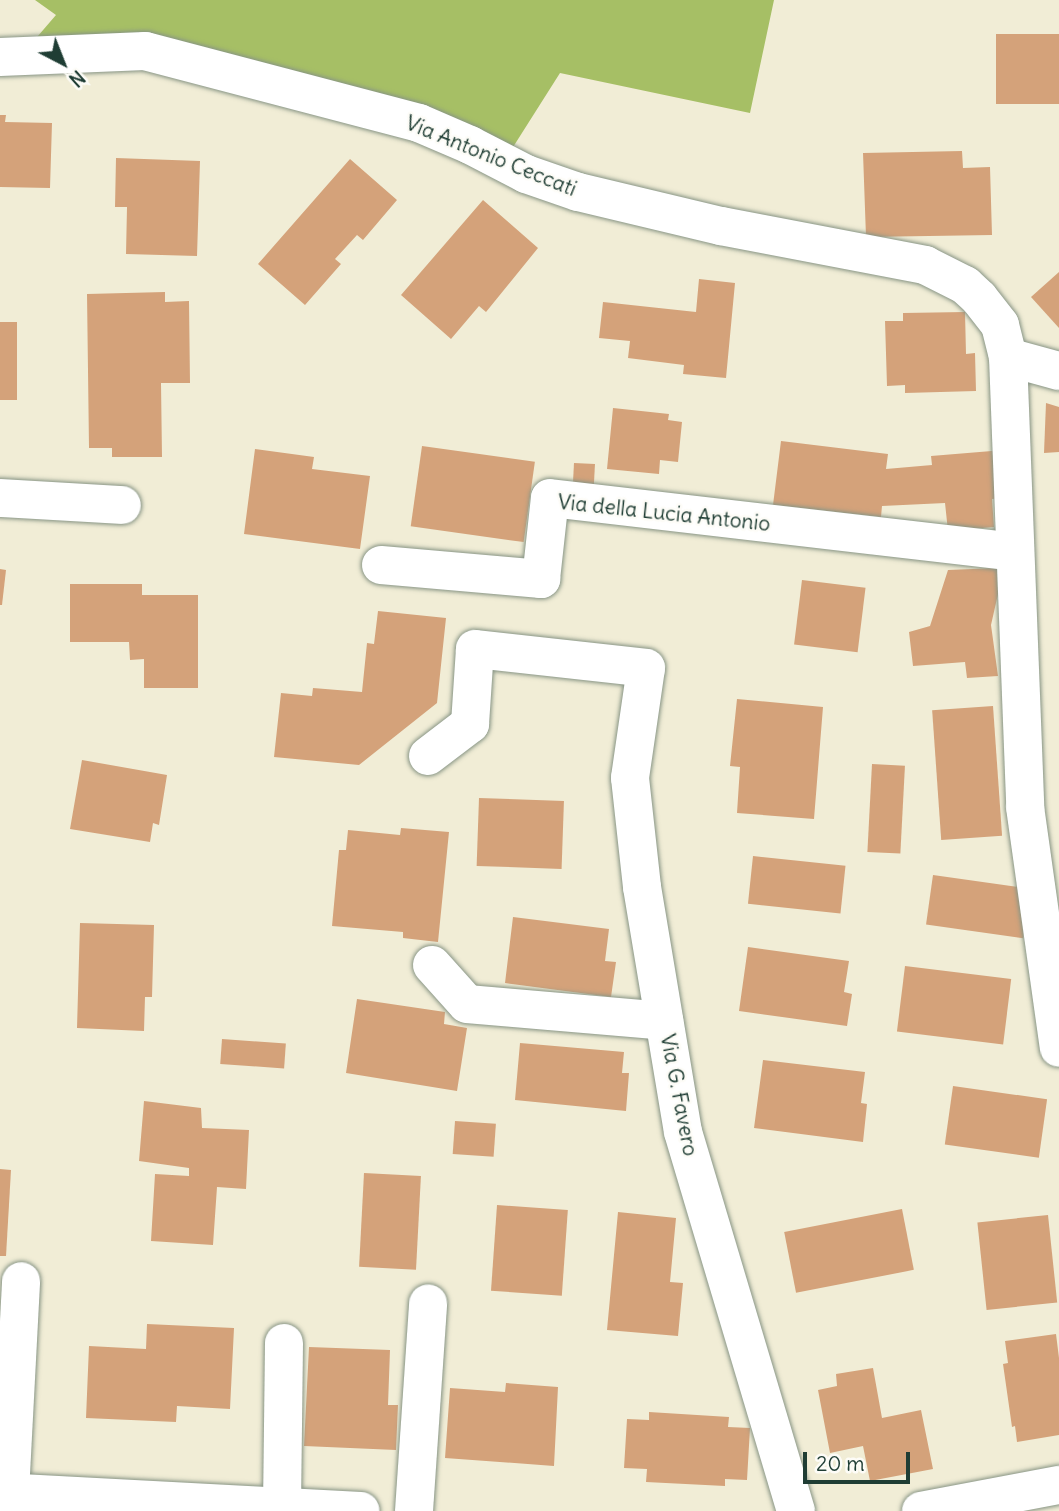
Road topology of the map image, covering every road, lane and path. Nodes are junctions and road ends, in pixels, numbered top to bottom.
1 (0, 57) edge
2 (1008, 357) junction
3 (1059, 371) edge
4 (0, 498) edge
5 (122, 505) dead end
6 (1015, 552) junction
7 (381, 565) dead end
8 (428, 756) dead end
9 (432, 965) dead end
10 (664, 1021) junction
11 (1059, 1048) edge
12 (21, 1281) dead end
13 (428, 1303) dead end
14 (284, 1343) dead end
15 (1059, 1485) edge
16 (5, 1493) edge
17 (282, 1507) junction
18 (361, 1511) edge
19 (414, 1511) edge
20 (796, 1511) edge
21 (921, 1511) edge

1 - 2 street, Via Antonio Ceccati
2 - 3 street
2 - 6 street
4 - 5 street
6 - 7 street, Via della Lucia Antonio
6 - 11 street
8 - 10 street, Via G. Favero
9 - 10 street
10 - 20 street, Via G. Favero
12 - 16 street
13 - 19 street
14 - 17 street
15 - 21 street
16 - 17 street
17 - 18 street

